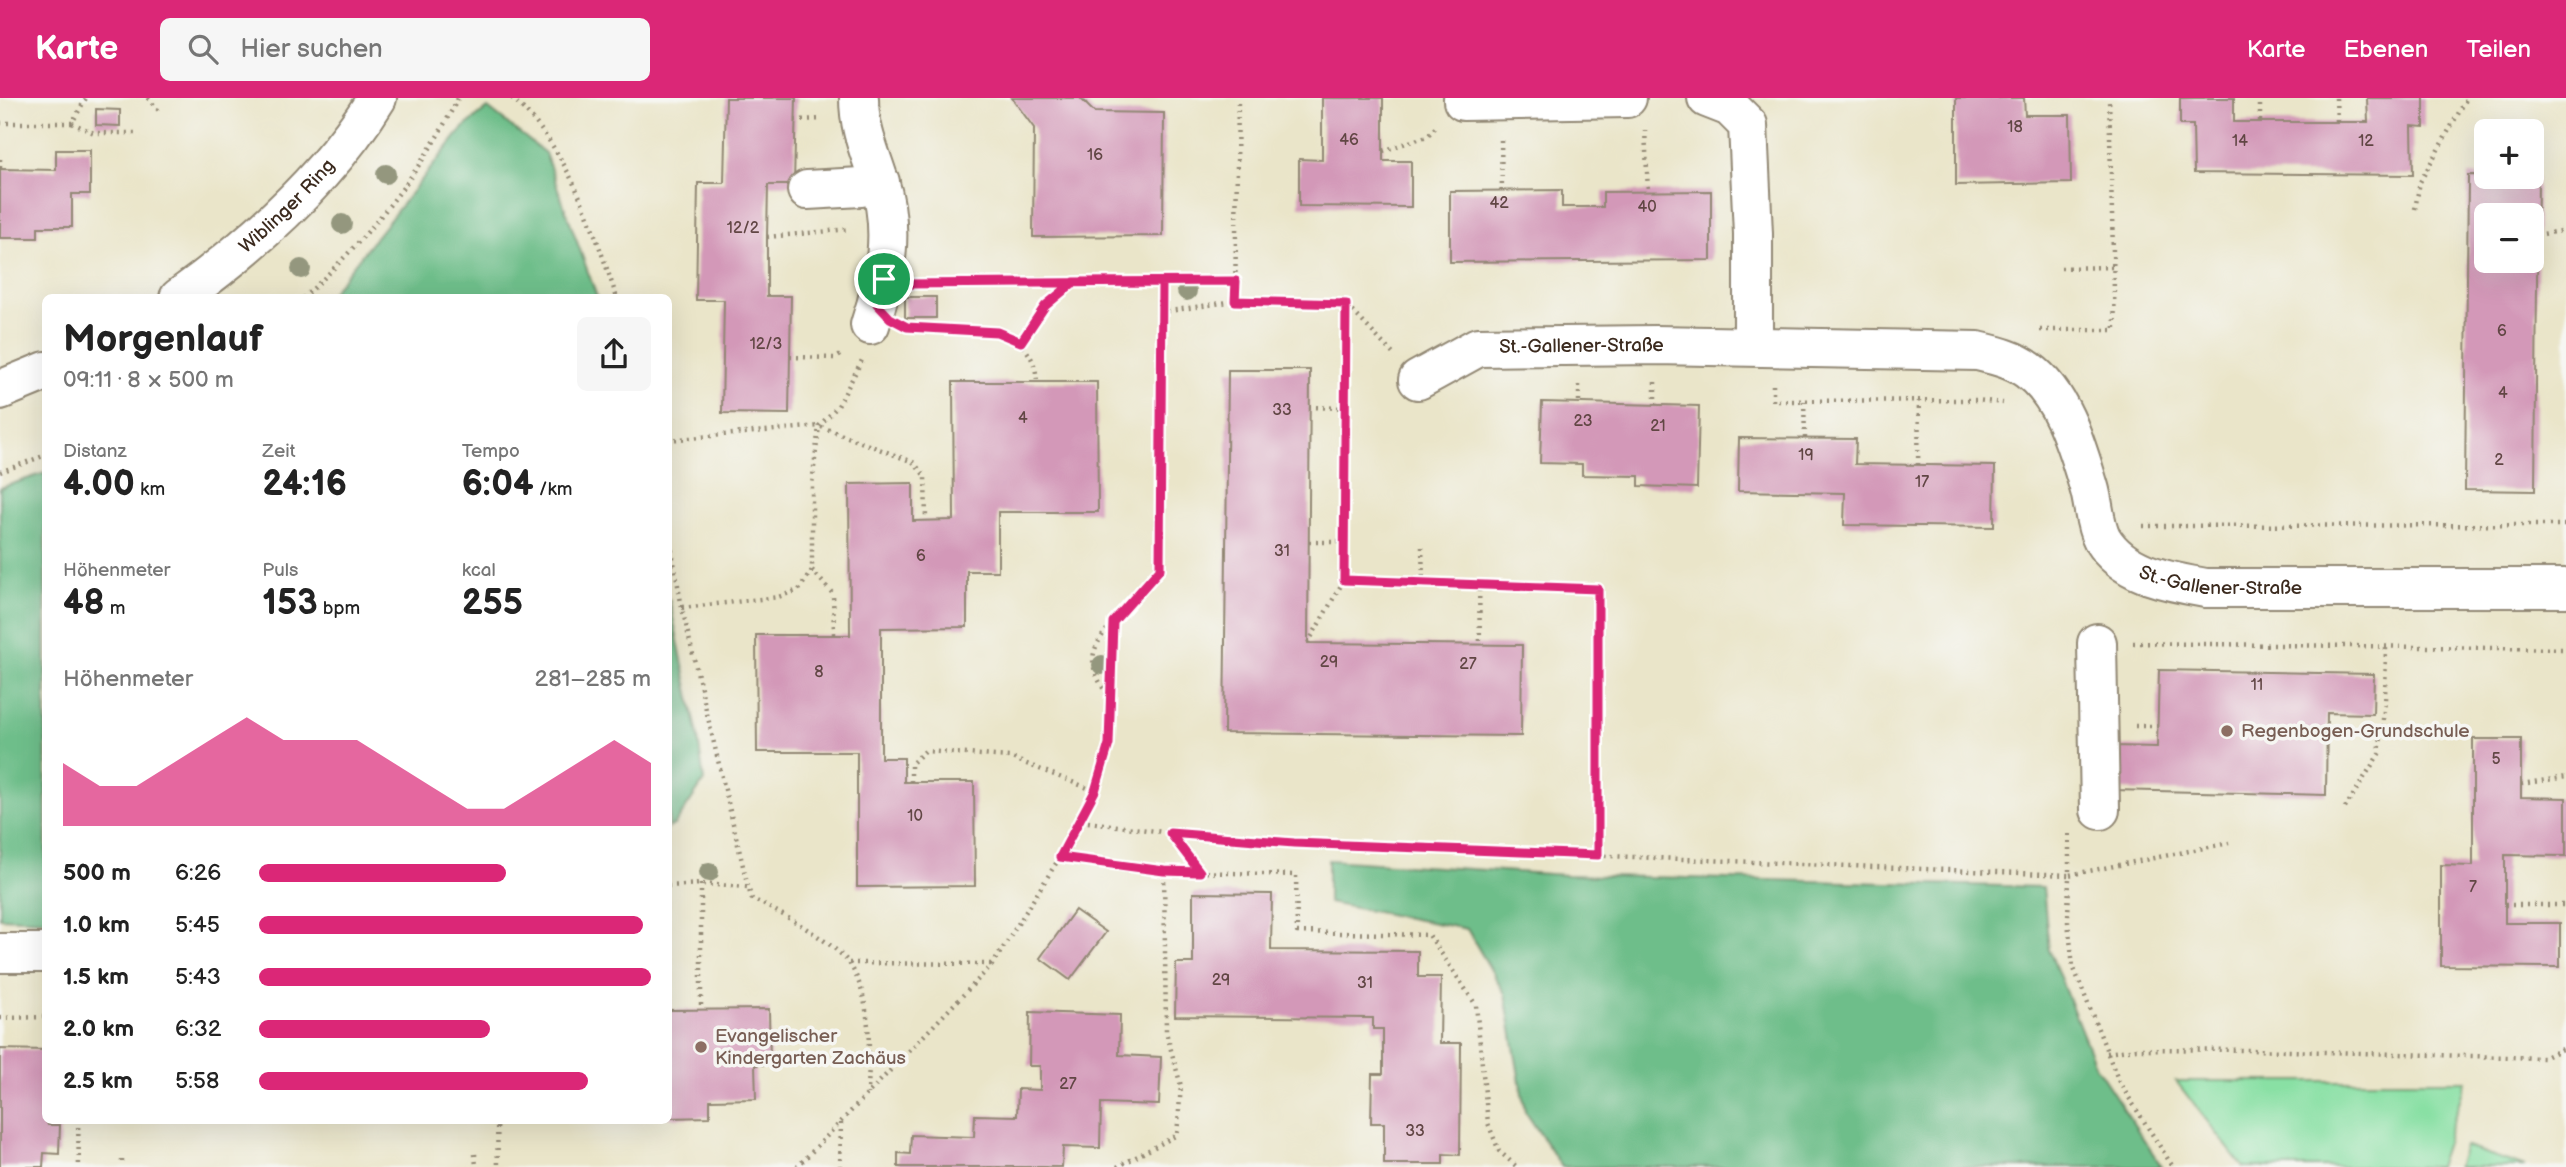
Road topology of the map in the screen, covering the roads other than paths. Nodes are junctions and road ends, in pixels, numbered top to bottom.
1 (377, 98) edge
2 (859, 98) edge
3 (1707, 98) edge
4 (1475, 100) edge
5 (1636, 111) edge
6 (880, 182) junction
7 (807, 190) dead end
8 (184, 294) edge
9 (881, 306) road end
10 (1762, 347) junction
11 (42, 373) edge
12 (1418, 380) road end
13 (0, 390) edge
14 (2566, 588) edge
15 (2097, 643) road end
16 (2099, 810) dead end
17 (0, 953) edge
18 (42, 953) edge

1 - 8 street, Wiblinger Ring
2 - 6 street
3 - 10 street
4 - 5 street
6 - 7 street
6 - 9 street
10 - 12 street, St.-Gallener-Straße
10 - 14 street, St.-Gallener-Straße
11 - 13 street
15 - 16 street
17 - 18 street

